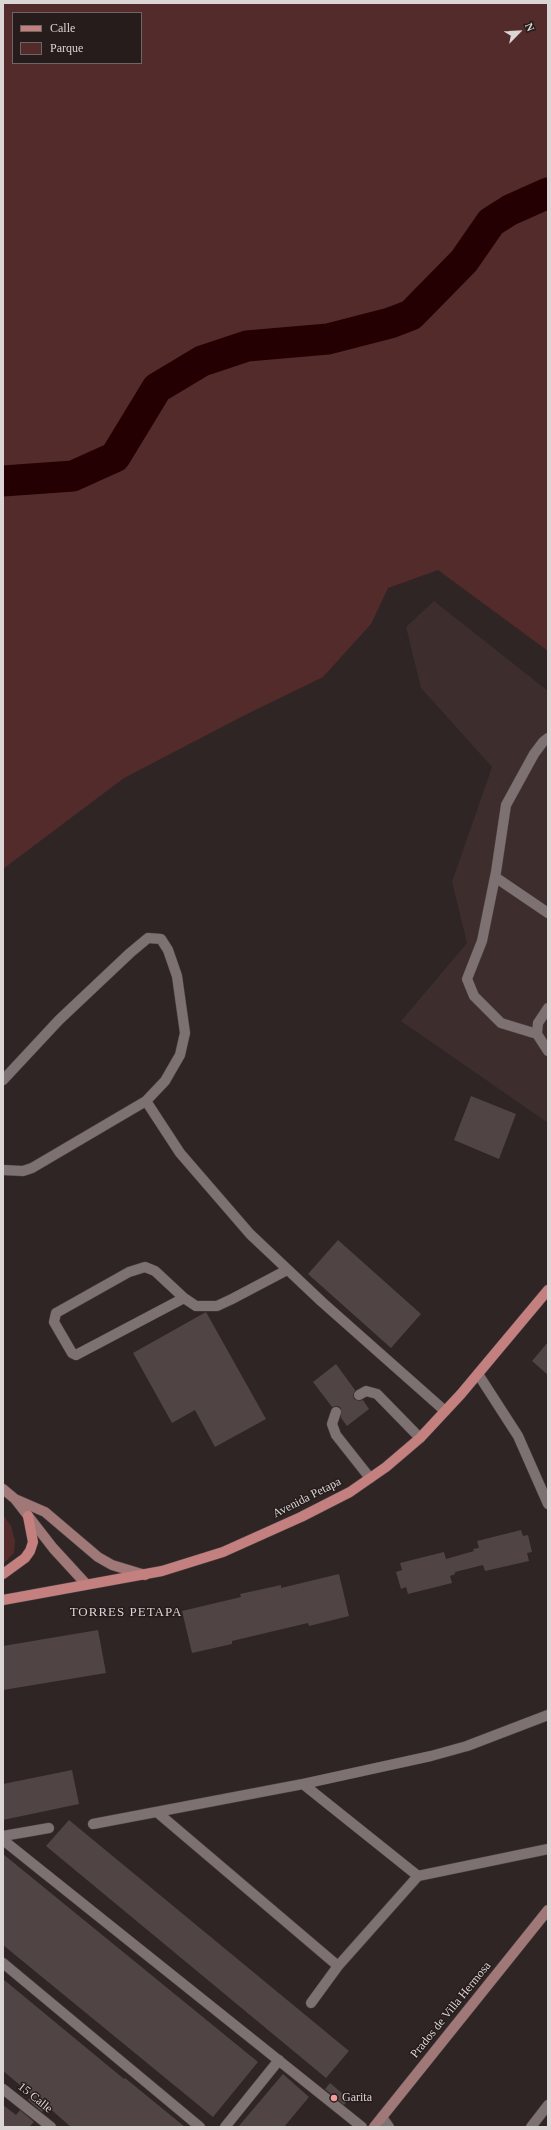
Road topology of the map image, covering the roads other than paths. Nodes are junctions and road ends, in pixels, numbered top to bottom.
1 (548, 738) edge
2 (495, 877) junction
3 (548, 913) edge
4 (548, 1008) edge
5 (537, 1034) junction
6 (548, 1051) edge
7 (3, 1080) edge
8 (146, 1102) junction
9 (3, 1170) edge
10 (287, 1270) junction
11 (548, 1290) edge
12 (184, 1298) junction
13 (478, 1374) junction
14 (359, 1395) dead end
15 (445, 1411) junction
16 (336, 1412) dead end
17 (420, 1438) junction
18 (370, 1478) junction
19 (3, 1489) edge
20 (14, 1499) junction
21 (548, 1504) edge
22 (28, 1516) junction
23 (3, 1574) edge
24 (145, 1575) junction
25 (86, 1584) junction
26 (3, 1600) edge
27 (548, 1715) edge
28 (303, 1784) junction
29 (158, 1813) junction
30 (93, 1824) dead end
31 (48, 1828) dead end
32 (3, 1836) edge
33 (3, 1840) edge
34 (548, 1849) edge
35 (418, 1876) junction
36 (548, 1910) edge
37 (3, 1963) edge
38 (338, 1966) junction
39 (311, 2003) dead end
40 (279, 2060) junction
41 (3, 2089) edge
42 (548, 2104) edge
43 (382, 2117) junction
44 (50, 2127) edge
45 (200, 2127) edge
46 (225, 2127) edge
47 (362, 2127) edge
48 (374, 2127) edge
49 (389, 2127) edge
50 (531, 2127) edge

1 - 2 street
2 - 3 street
2 - 5 street
4 - 5 street
5 - 6 street
7 - 8 street
8 - 9 street
8 - 10 street
10 - 12 street
10 - 15 street
11 - 13 main road, Avenida Petapa
12 - 12 street
13 - 15 main road, Avenida Petapa
13 - 21 street
14 - 17 street
15 - 17 main road, Avenida Petapa
16 - 18 street
17 - 18 main road, Avenida Petapa
18 - 24 main road, Avenida Petapa
19 - 20 main road
20 - 22 main road
20 - 24 main road
22 - 23 main road
22 - 25 main road
24 - 25 main road, Avenida Petapa
25 - 26 main road, Avenida Petapa
27 - 28 street
28 - 29 street
28 - 35 street
29 - 30 street
29 - 38 street
31 - 32 street
33 - 40 street
34 - 35 street
35 - 38 street
36 - 43 main road, Prados de Villa Hermosa
37 - 45 street
38 - 39 street
40 - 46 street
40 - 47 street
41 - 44 street, 15 Calle
42 - 50 street
43 - 48 main road, Prados de Villa Hermosa
43 - 49 street

